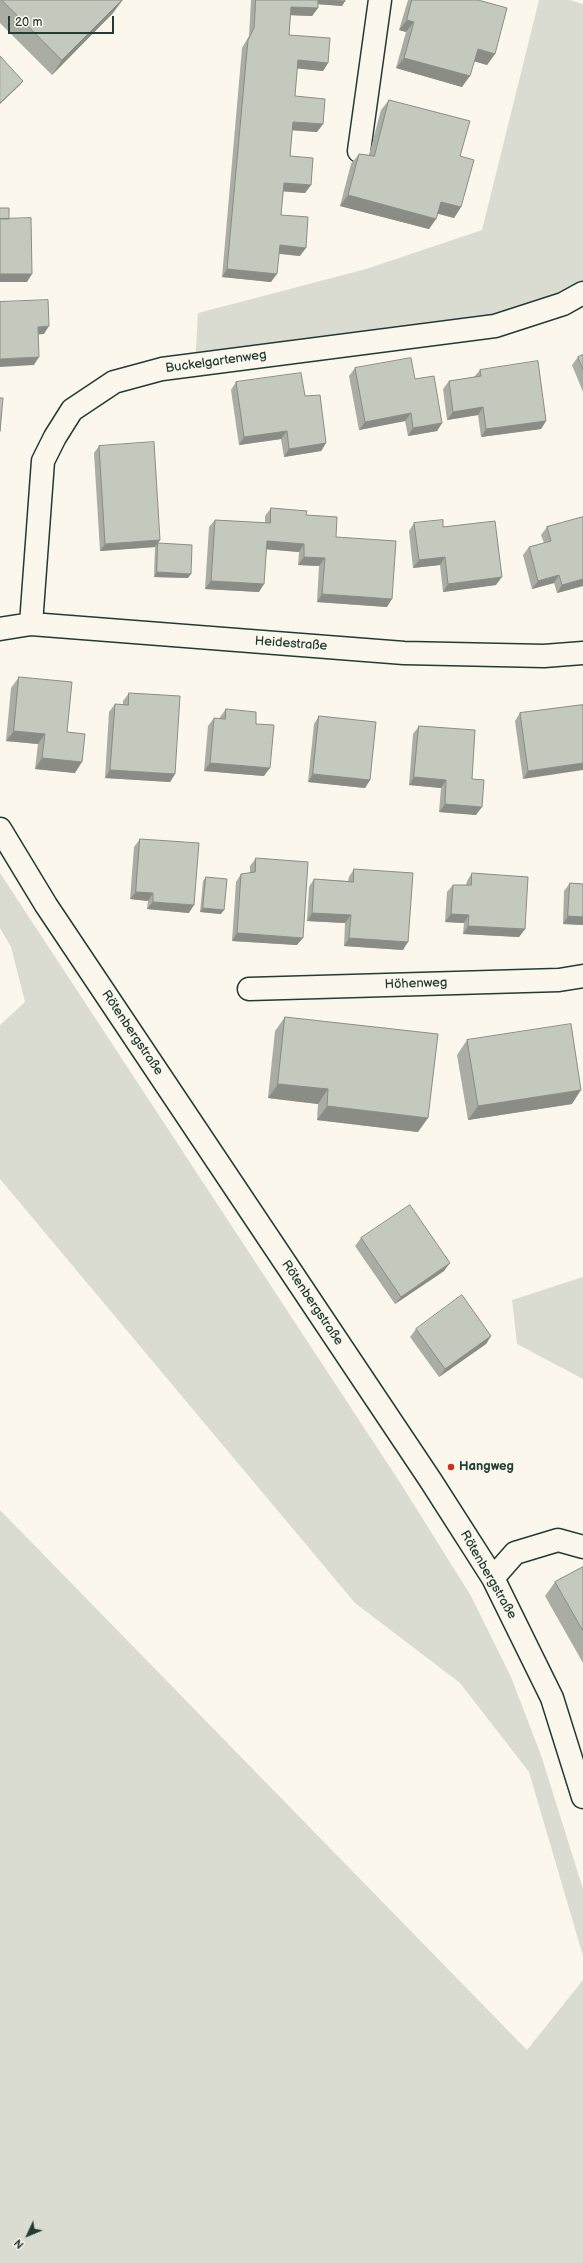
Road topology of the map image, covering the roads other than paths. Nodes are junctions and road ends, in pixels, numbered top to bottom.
1 (380, 0) edge
2 (360, 151) dead end
3 (583, 293) edge
4 (31, 624) junction
5 (0, 629) edge
6 (583, 653) edge
7 (0, 829) edge
8 (583, 976) edge
9 (249, 989) dead end
10 (583, 1547) edge
11 (493, 1578) junction
12 (583, 1798) edge

1 - 2 street
3 - 4 street, Buckelgartenweg
4 - 5 street, Heidestraße
4 - 6 street, Heidestraße
7 - 11 street, Rötenbergstraße
8 - 9 street, Höhenweg
10 - 11 street
11 - 12 street, Rötenbergstraße

